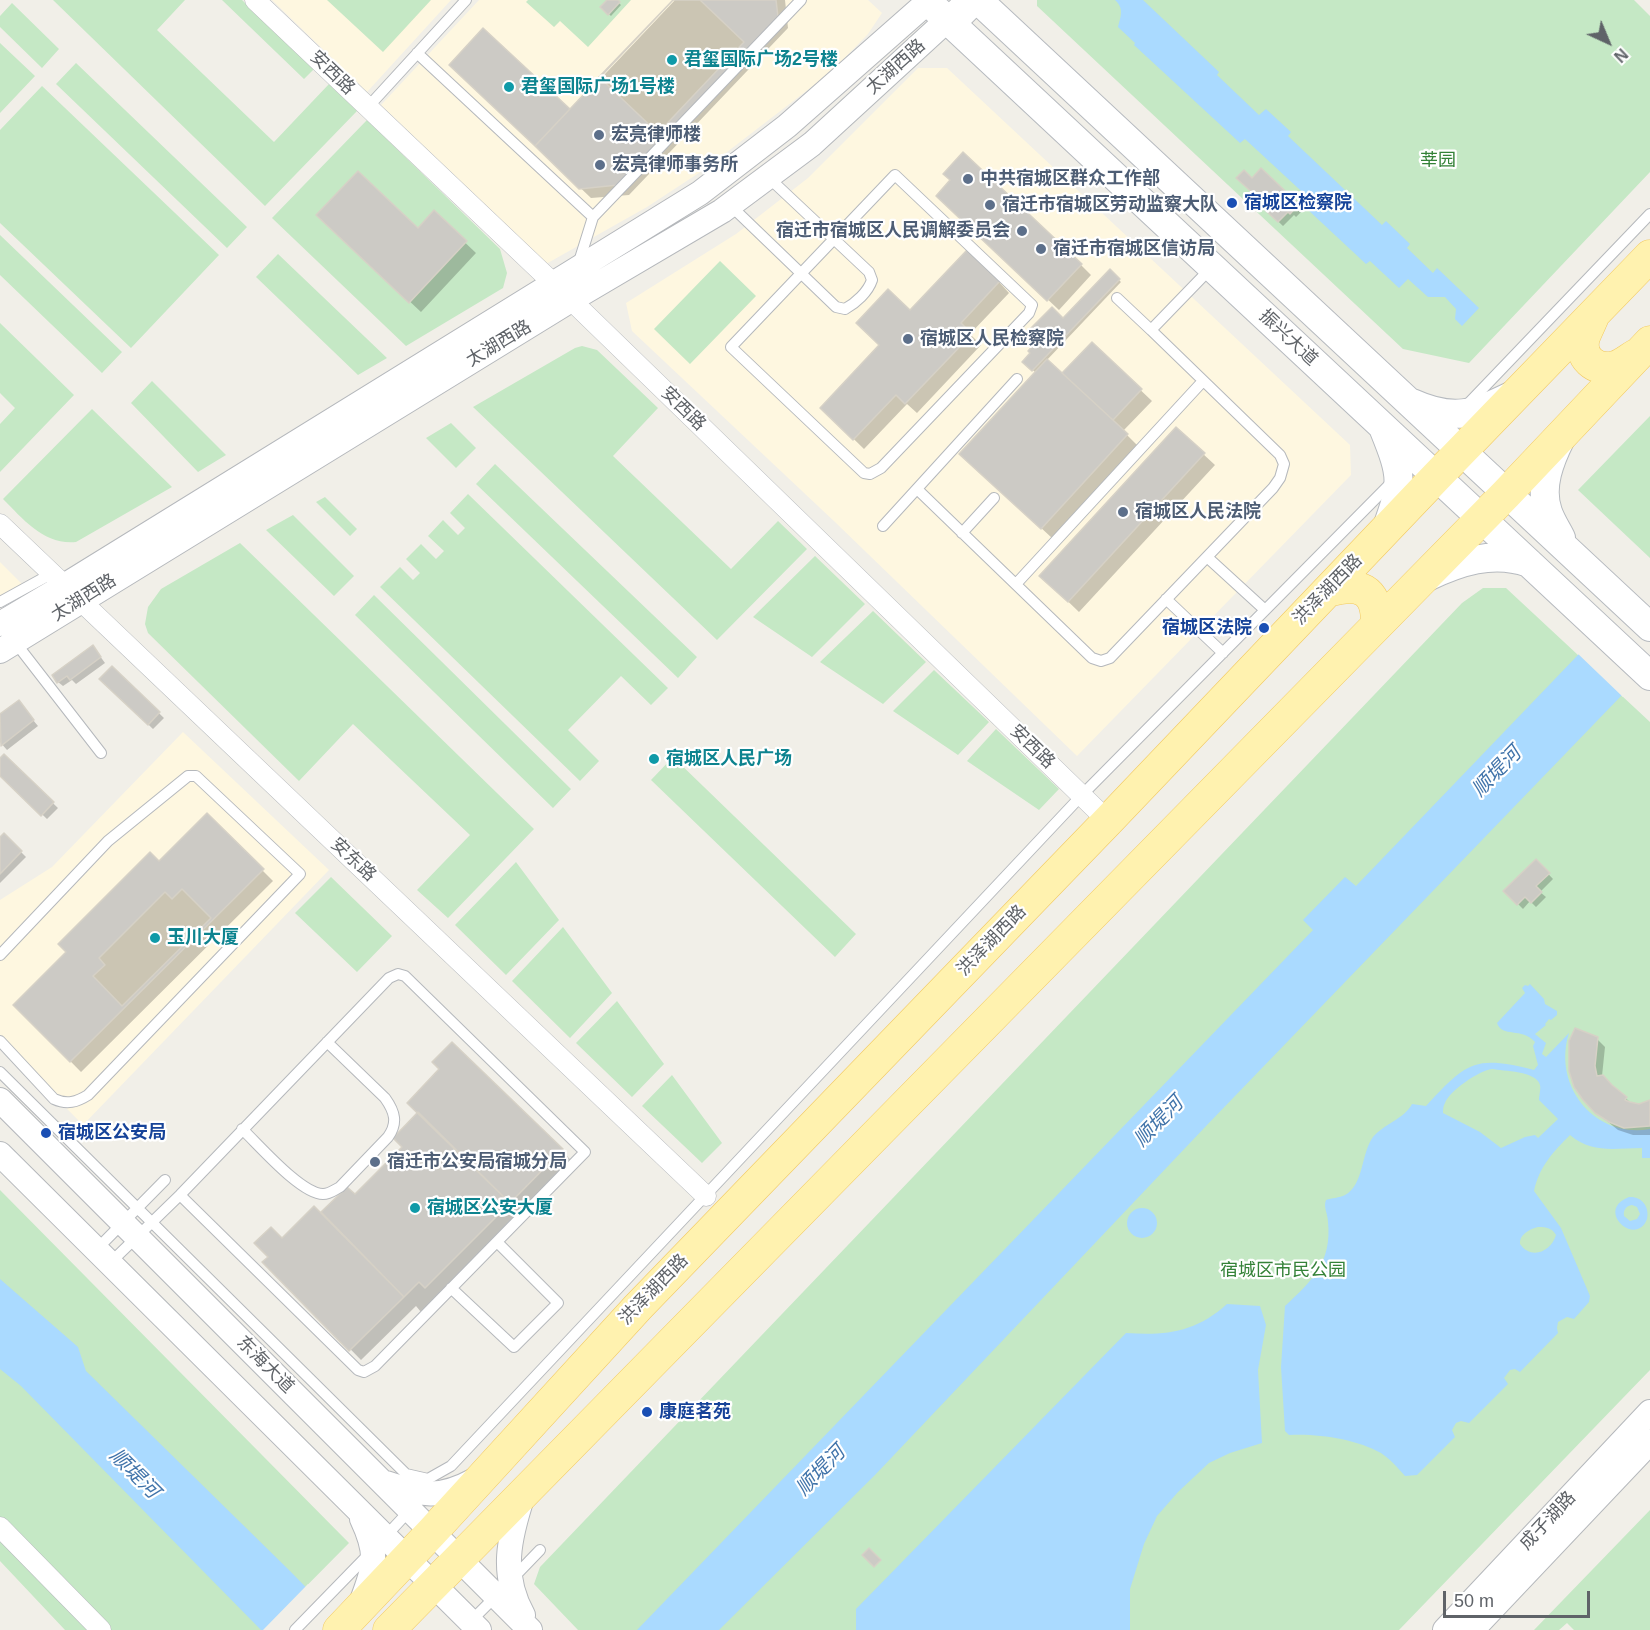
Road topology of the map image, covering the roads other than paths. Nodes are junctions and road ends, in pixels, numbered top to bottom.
1 (255, 0) edge
2 (466, 0) edge
3 (801, 0) edge
4 (979, 1) edge
5 (934, 9) edge
6 (417, 54) junction
7 (1078, 94) junction
8 (368, 107) junction
9 (1053, 118) junction
10 (768, 177) junction
11 (730, 205) junction
12 (1650, 214) edge
13 (593, 217) junction
14 (834, 239) junction
15 (1650, 256) edge
16 (1212, 267) junction
17 (577, 269) junction
18 (801, 273) junction
19 (553, 283) junction
20 (1117, 298) dead end
21 (571, 300) junction
22 (1595, 314) junction
23 (1151, 330) junction
24 (1645, 347) edge
25 (1363, 361) junction
26 (1017, 379) dead end
27 (1203, 381) junction
28 (1339, 385) junction
29 (1563, 434) junction
30 (1433, 450) junction
31 (917, 489) junction
32 (1506, 494) junction
33 (994, 498) dead end
34 (1481, 519) junction
35 (0, 524) edge
36 (883, 526) dead end
37 (962, 533) junction
38 (1207, 556) junction
39 (1577, 560) junction
40 (1529, 563) junction
41 (1418, 582) junction
42 (1016, 584) junction
43 (65, 587) junction
44 (1328, 591) junction
45 (1562, 594) junction
46 (1166, 599) junction
47 (0, 602) edge
48 (1265, 610) junction
49 (1377, 624) junction
50 (1650, 627) edge
51 (5, 639) edge
52 (1223, 653) junction
53 (1650, 676) edge
54 (101, 753) dead end
55 (1082, 795) junction
56 (1108, 821) junction
57 (0, 955) edge
58 (0, 1041) edge
59 (327, 1042) junction
60 (0, 1072) edge
61 (0, 1100) edge
62 (242, 1130) junction
63 (0, 1154) edge
64 (165, 1180) dead end
65 (180, 1195) junction
66 (706, 1196) junction
67 (137, 1222) junction
68 (497, 1242) junction
69 (103, 1256) junction
70 (451, 1288) junction
71 (1650, 1412) edge
72 (531, 1425) junction
73 (1650, 1442) edge
74 (559, 1456) junction
75 (451, 1466) junction
76 (485, 1475) junction
77 (524, 1492) junction
78 (417, 1502) junction
79 (0, 1527) edge
80 (432, 1533) junction
81 (380, 1543) junction
82 (540, 1550) dead end
83 (459, 1558) junction
84 (408, 1559) junction
85 (433, 1584) junction
86 (503, 1589) junction
87 (349, 1619) edge
88 (471, 1627) edge
89 (101, 1630) edge
90 (295, 1630) edge
91 (389, 1630) edge
92 (531, 1630) edge
93 (1445, 1630) edge
94 (1472, 1630) edge

1 - 8 street, 安西路
2 - 6 lane
3 - 13 lane
4 - 5 street, 太湖西路
4 - 7 main road, 振兴大道
5 - 9 main road, 振兴大道
5 - 10 street, 太湖西路
5 - 17 street, 太湖西路
6 - 8 lane
6 - 13 lane
7 - 9 main road
7 - 25 main road, 振兴大道
8 - 19 street, 安西路
9 - 16 main road, 振兴大道
10 - 11 street, 太湖西路
10 - 14 lane
11 - 18 lane
11 - 21 street, 太湖西路
12 - 30 lane
13 - 17 lane
14 - 18 lane
14 - 18 lane
14 - 18 lane
15 - 22 main road, 洪泽湖西路
16 - 23 lane
16 - 28 main road, 振兴大道
17 - 19 street, 太湖西路
19 - 21 street, 安西路
19 - 43 street, 太湖西路
20 - 23 lane
21 - 43 street, 太湖西路
21 - 55 street, 安西路
22 - 24 main road
22 - 30 main road, 洪泽湖西路
23 - 27 lane
24 - 29 main road
25 - 28 main road
25 - 30 main road, 振兴大道
26 - 31 lane
27 - 38 lane
27 - 42 lane
28 - 30 main road, 振兴大道
29 - 32 main road
29 - 39 main road
30 - 32 main road, 振兴大道
30 - 34 main road, 振兴大道
30 - 44 main road, 洪泽湖西路
30 - 48 lane
31 - 36 lane
31 - 37 lane
32 - 34 main road
32 - 39 main road, 振兴大道
33 - 37 lane
34 - 40 main road, 振兴大道
34 - 41 main road
35 - 43 street, 安东路
37 - 42 lane
38 - 46 lane
38 - 48 lane
39 - 45 main road
39 - 50 main road, 振兴大道
40 - 41 main road
40 - 45 main road, 振兴大道
41 - 49 main road
42 - 46 lane
43 - 47 lane
43 - 51 street, 太湖西路
43 - 66 street, 安东路
44 - 49 main road
44 - 56 main road, 洪泽湖西路
45 - 53 main road, 振兴大道
46 - 52 lane
48 - 52 lane
49 - 74 main road
51 - 54 lane
52 - 55 lane
55 - 56 street, 安西路
55 - 66 lane
56 - 72 main road, 洪泽湖西路
57 - 58 lane
59 - 62 lane
59 - 62 lane
59 - 68 lane
60 - 67 lane
61 - 67 street, 东海大道
62 - 65 lane
63 - 69 street, 东海大道
64 - 67 lane
65 - 67 lane
65 - 70 lane
66 - 75 lane
67 - 69 lane
67 - 69 lane
67 - 75 lane
67 - 78 street, 东海大道
68 - 70 lane
68 - 70 lane
69 - 81 street, 东海大道
71 - 93 street, 成子湖路
72 - 74 main road
72 - 76 main road, 洪泽湖西路
73 - 94 street, 成子湖路
74 - 77 main road
75 - 78 lane
76 - 78 street
76 - 80 main road, 洪泽湖西路
77 - 83 main road
77 - 86 street
78 - 80 street, 东海大道
78 - 81 lane
79 - 89 street
80 - 83 street, 东海大道
80 - 84 main road, 洪泽湖西路
81 - 84 street, 东海大道
81 - 87 street
81 - 90 lane
82 - 86 lane
83 - 85 main road
83 - 86 street, 东海大道
84 - 85 street, 东海大道
84 - 87 main road, 洪泽湖西路
85 - 88 street, 东海大道
85 - 91 main road
86 - 88 lane
86 - 92 street, 东海大道

